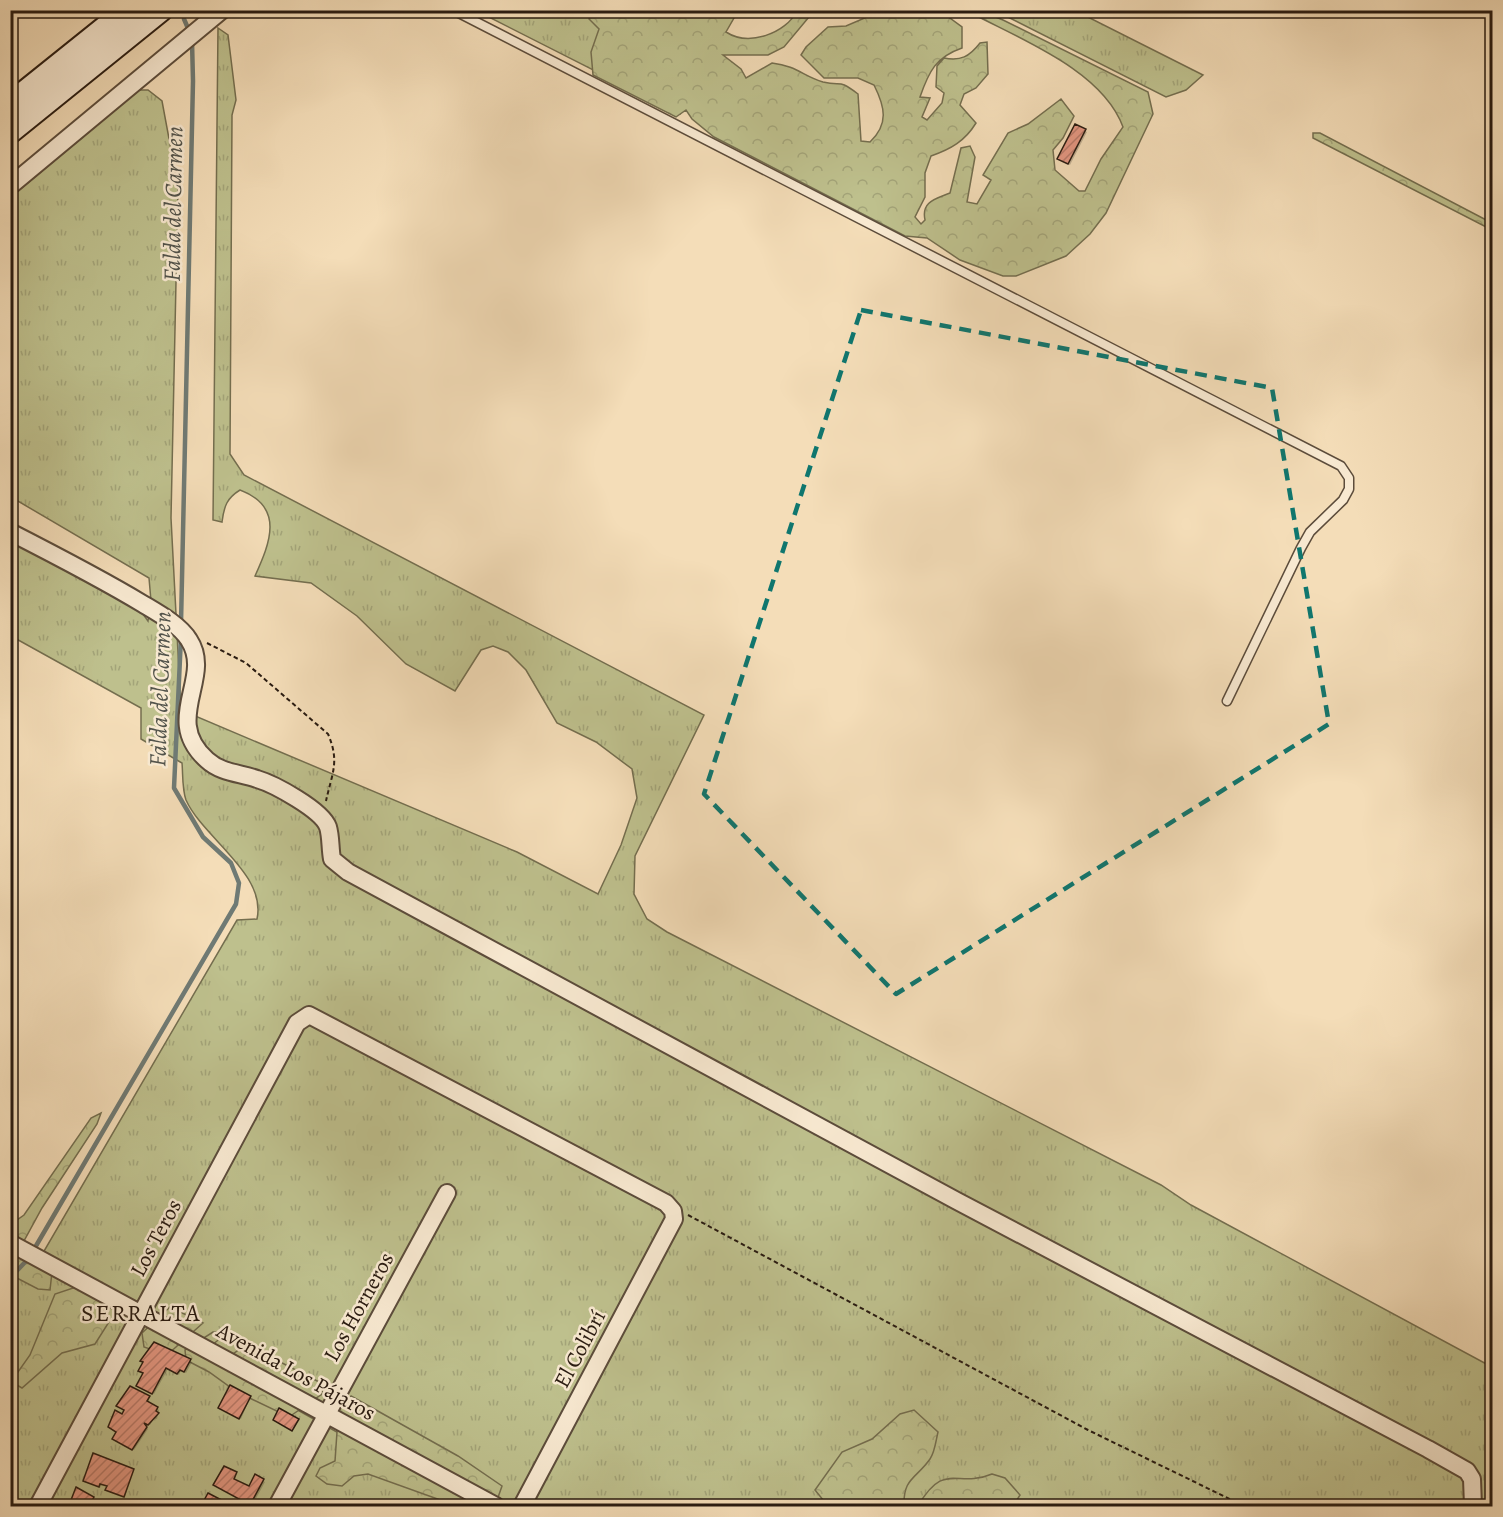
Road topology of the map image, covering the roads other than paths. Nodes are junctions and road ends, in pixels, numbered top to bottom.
1 (127, 10) edge
2 (161, 10) edge
3 (222, 10) edge
4 (453, 10) edge
5 (10, 104) edge
6 (10, 132) edge
7 (10, 186) edge
8 (10, 532) edge
9 (1227, 701) dead end
10 (297, 1023) joint
11 (447, 1193) dead end
12 (16, 1246) edge
13 (141, 1314) junction
14 (326, 1414) junction
15 (38, 1506) edge
16 (277, 1506) edge
17 (496, 1506) edge
18 (522, 1506) edge
19 (1473, 1506) edge

1 - 5 main road
2 - 6 main road
3 - 7 street
4 - 9 lane
8 - 19 street
10 - 13 street, Los Teros
10 - 18 street, El Colibrí
11 - 14 street, Los Horneros
12 - 13 street, Avenida Los Pájaros
13 - 14 street, Avenida Los Pájaros
13 - 15 street, Los Teros
14 - 16 street, Los Horneros
14 - 17 street, Avenida Los Pájaros

